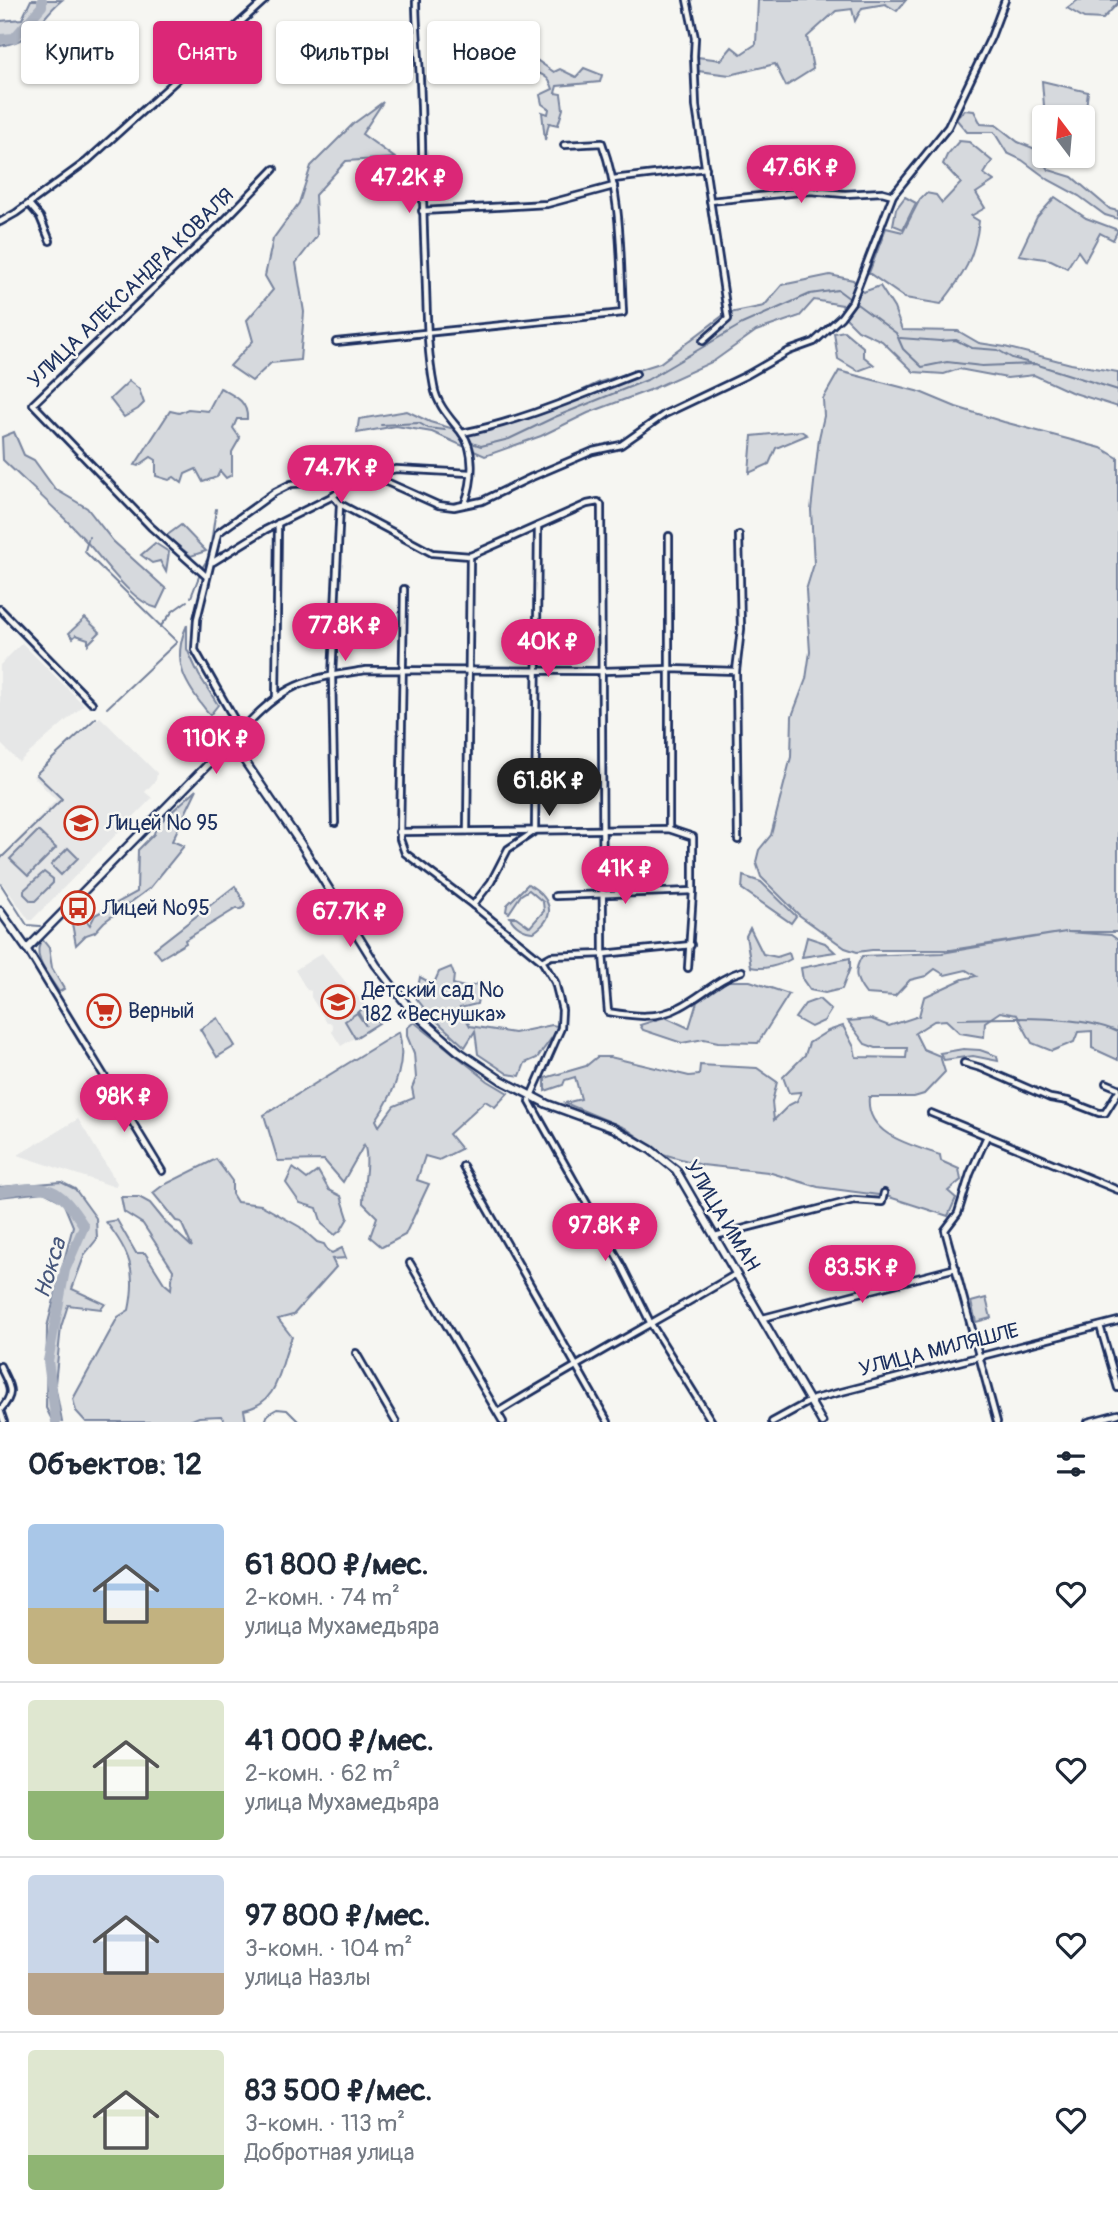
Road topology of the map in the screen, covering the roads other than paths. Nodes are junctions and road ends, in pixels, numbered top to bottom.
1 (265, 0) edge
2 (416, 0) edge
3 (687, 0) edge
4 (1005, 0) edge
5 (564, 145) dead end
6 (706, 168) junction
7 (274, 169) dead end
8 (614, 183) junction
9 (893, 195) junction
10 (710, 201) junction
11 (29, 204) junction
12 (422, 211) junction
13 (0, 222) edge
14 (50, 241) dead end
15 (428, 334) junction
16 (703, 341) dead end
17 (336, 342) dead end
18 (636, 374) dead end
19 (462, 433) junction
20 (331, 464) dead end
21 (470, 473) junction
22 (371, 475) junction
23 (333, 496) junction
24 (465, 503) junction
25 (340, 504) junction
26 (278, 523) junction
27 (538, 526) junction
28 (739, 535) dead end
29 (669, 536) dead end
30 (470, 556) junction
31 (213, 562) junction
32 (206, 576) junction
33 (404, 589) dead end
34 (0, 609) edge
35 (403, 668) junction
36 (470, 669) junction
37 (536, 669) junction
38 (670, 669) junction
39 (603, 671) junction
40 (736, 671) junction
41 (332, 676) junction
42 (276, 699) junction
43 (92, 704) dead end
44 (243, 729) junction
45 (231, 741) junction
46 (335, 823) dead end
47 (604, 830) junction
48 (669, 830) junction
49 (467, 831) junction
50 (535, 831) junction
51 (399, 832) junction
52 (738, 839) dead end
53 (694, 891) junction
54 (604, 894) junction
55 (555, 896) dead end
56 (473, 905) junction
57 (0, 911) edge
58 (691, 944) junction
59 (27, 949) junction
60 (603, 954) junction
61 (542, 961) junction
62 (688, 968) dead end
63 (742, 971) dead end
64 (964, 1063) dead end
65 (1106, 1083) dead end
66 (1118, 1090) edge
67 (531, 1096) junction
68 (931, 1113) dead end
69 (987, 1136) junction
70 (463, 1166) dead end
71 (162, 1171) dead end
72 (1118, 1190) edge
73 (884, 1193) dead end
74 (715, 1236) junction
75 (410, 1263) dead end
76 (956, 1268) junction
77 (737, 1273) junction
78 (763, 1318) junction
79 (1118, 1321) edge
80 (652, 1324) junction
81 (1100, 1325) junction
82 (356, 1353) dead end
83 (979, 1356) junction
84 (575, 1365) junction
85 (0, 1366) edge
86 (1118, 1388) edge
87 (810, 1400) junction
88 (0, 1410) edge
89 (498, 1412) junction
90 (1118, 1414) edge
91 (4, 1422) edge
92 (396, 1422) edge
93 (503, 1422) edge
94 (608, 1422) edge
95 (712, 1422) edge
96 (772, 1422) edge
97 (822, 1422) edge
98 (997, 1422) edge
99 (1088, 1422) edge

1 - 11 street
2 - 12 street
3 - 6 street
4 - 9 street
5 - 8 street
6 - 8 street
6 - 10 street
7 - 32 street, УЛИЦА АЛЕКСАНДРА КОВАЛЯ
8 - 12 street
8 - 15 street
9 - 10 street
9 - 24 street
10 - 16 street
11 - 13 street
11 - 14 street
12 - 15 street
15 - 17 street
15 - 19 street
18 - 19 street
19 - 21 street
20 - 31 street
21 - 22 street
21 - 24 street
22 - 23 street
22 - 24 street
23 - 25 street
23 - 26 street
25 - 30 street
25 - 41 street
26 - 31 street
26 - 42 street
27 - 30 street
27 - 37 street
27 - 39 street
28 - 40 street
29 - 38 street
30 - 36 street
31 - 32 street
32 - 44 street
33 - 35 street
34 - 43 street
35 - 36 street
35 - 41 street
35 - 51 street
36 - 37 street
36 - 49 street
37 - 39 street
37 - 50 street
38 - 39 street
38 - 40 street
38 - 48 street
39 - 47 street
40 - 52 street
41 - 42 street
41 - 46 street
42 - 44 street
44 - 45 street
45 - 59 street
45 - 67 street, УЛИЦА ИМАН
47 - 48 street
47 - 50 street
47 - 54 street
48 - 53 street
49 - 50 street
49 - 51 street
50 - 56 street
51 - 56 street
53 - 54 street
53 - 58 street
54 - 55 street
54 - 60 street
56 - 61 street
57 - 59 street
58 - 60 street
58 - 62 street
59 - 71 street
60 - 61 street
60 - 63 street
61 - 67 street
64 - 66 street
65 - 66 street
67 - 74 street, УЛИЦА ИМАН
67 - 80 street
68 - 69 street
69 - 72 street
69 - 76 street
70 - 84 street
73 - 74 street
74 - 77 street, УЛИЦА ИМАН
75 - 89 street
76 - 78 street
76 - 83 street
77 - 78 street, УЛИЦА ИМАН
77 - 80 street
78 - 87 street, УЛИЦА ИМАН
79 - 81 street, УЛИЦА МИЛЯШЛЕ
80 - 84 street
80 - 95 street
81 - 83 street, УЛИЦА МИЛЯШЛЕ
81 - 86 street
82 - 92 street
83 - 87 street, УЛИЦА МИЛЯШЛЕ
83 - 98 street
84 - 89 street
84 - 94 street
85 - 88 street
87 - 96 street, УЛИЦА МИЛЯШЛЕ
87 - 97 street, УЛИЦА ИМАН
88 - 91 street
89 - 93 street
90 - 99 street

